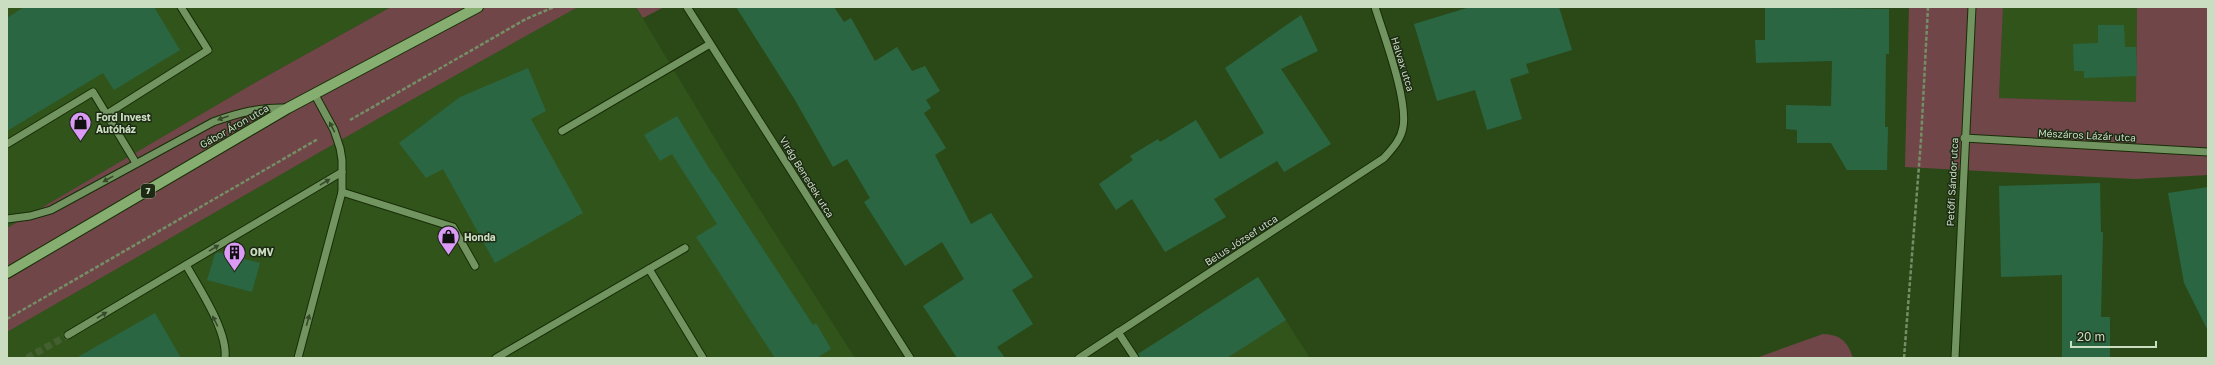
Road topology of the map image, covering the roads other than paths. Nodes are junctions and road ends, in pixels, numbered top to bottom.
1 (181, 7) edge
2 (478, 7) edge
3 (687, 7) edge
4 (1375, 7) edge
5 (1972, 7) edge
6 (710, 44) junction
7 (315, 95) junction
8 (288, 108) junction
9 (107, 114) junction
10 (1403, 129) joint
11 (562, 131) dead end
12 (1964, 138) junction
13 (7, 144) edge
14 (2208, 152) edge
15 (136, 163) junction
16 (342, 172) junction
17 (342, 192) junction
18 (7, 219) edge
19 (685, 248) dead end
20 (186, 264) junction
21 (475, 266) dead end
22 (649, 269) junction
23 (7, 273) edge
24 (1118, 332) junction
25 (68, 335) tunnel mouth
26 (225, 358) edge
27 (298, 358) edge
28 (496, 358) edge
29 (703, 358) edge
30 (910, 358) edge
31 (1078, 358) edge
32 (1135, 358) edge
33 (1955, 358) edge

1 - 9 street
2 - 7 main road, Gábor Áron utca / 7
3 - 6 street, Virág Benedek utca
4 - 10 street, Halvax utca
5 - 12 street, Petőfi Sándor utca
6 - 11 street
6 - 30 street, Virág Benedek utca
7 - 8 main road, Gábor Áron utca / 7
16 -> 7 street
8 -> 15 street
8 - 23 main road, Gábor Áron utca / 7
9 - 13 street
9 - 15 street
10 - 24 street, Belus József utca
12 - 14 street, Mészáros Lázár utca
12 - 33 street, Petőfi Sándor utca
15 -> 18 street
16 - 17 street
20 -> 16 street
17 - 21 street
27 -> 17 street
19 - 22 street
25 -> 20 street
26 -> 20 street
22 - 28 street
22 - 29 street
24 - 31 street, Belus József utca
24 - 32 street

